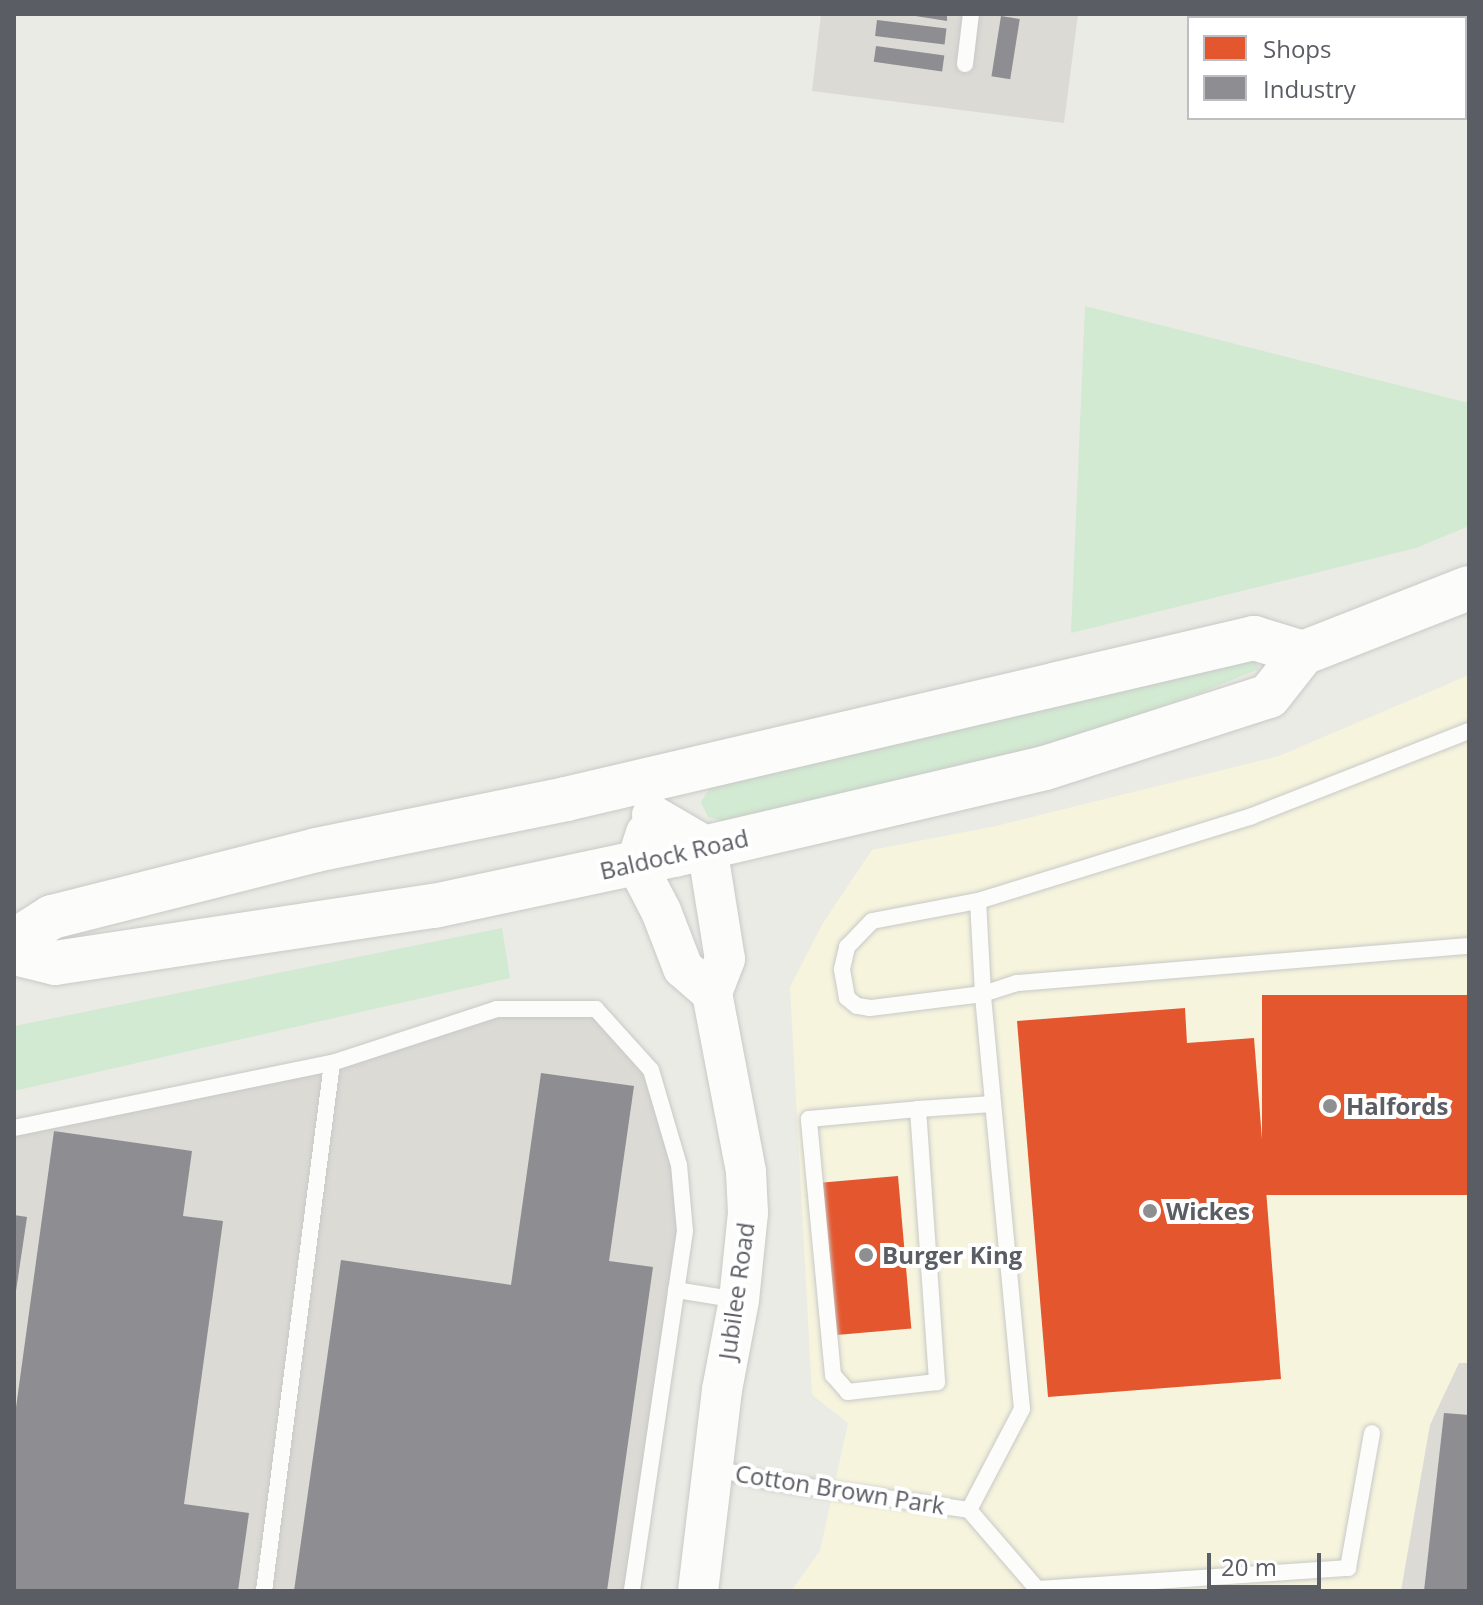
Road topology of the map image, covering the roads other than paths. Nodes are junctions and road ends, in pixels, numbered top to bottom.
1 (971, 14) edge
2 (965, 64) dead end
3 (1469, 588) edge
4 (1303, 653) junction
5 (1469, 731) edge
6 (648, 798) junction
7 (707, 847) junction
8 (636, 863) junction
9 (978, 901) junction
10 (14, 941) edge
11 (1469, 946) edge
12 (14, 953) edge
13 (712, 993) junction
14 (983, 994) junction
15 (332, 1063) junction
16 (993, 1104) junction
17 (918, 1109) junction
18 (14, 1128) edge
19 (676, 1290) junction
20 (739, 1300) junction
21 (1372, 1433) dead end
22 (711, 1467) junction
23 (969, 1510) junction
24 (1039, 1590) edge
25 (264, 1591) edge
26 (632, 1591) edge
27 (698, 1591) edge

1 - 2 lane
3 - 4 main road
4 - 6 main road
4 - 7 main road, Baldock Road
5 - 9 lane
6 - 7 street
6 - 8 street
6 - 10 main road
7 - 8 main road, Baldock Road
7 - 13 street, Jubilee Road
8 - 12 main road, Baldock Road
8 - 13 street
9 - 14 lane
9 - 14 lane
11 - 14 lane
13 - 20 street, Jubilee Road
14 - 16 lane
15 - 18 lane
15 - 19 lane
15 - 25 lane
16 - 17 lane
16 - 23 lane
17 - 17 lane
19 - 20 lane
19 - 26 lane
20 - 22 street, Jubilee Road
21 - 24 lane
22 - 23 lane, Cotton Brown Park
22 - 27 street, Jubilee Road
23 - 24 lane

